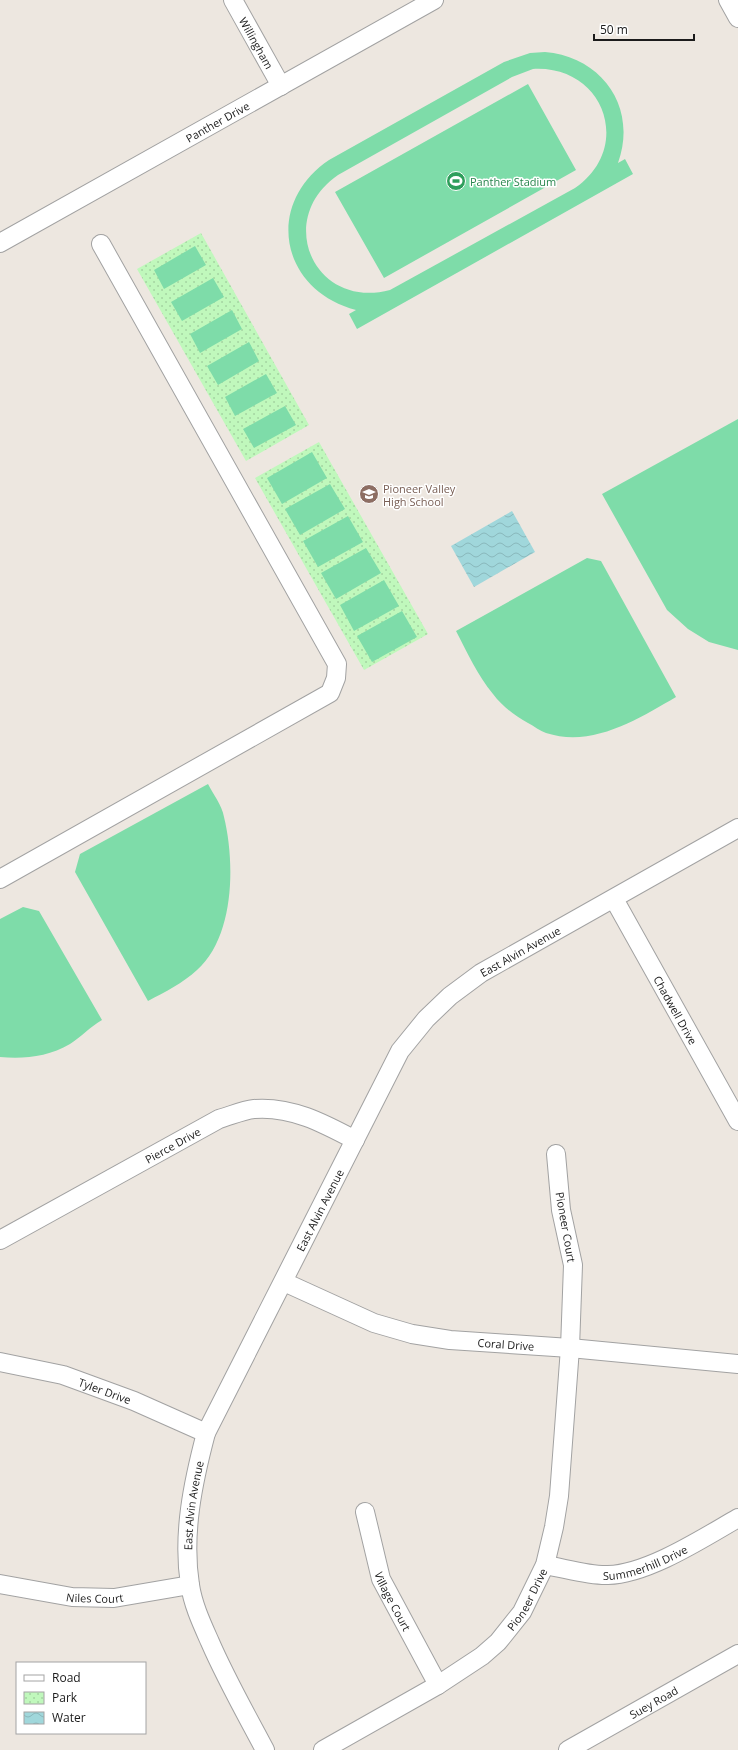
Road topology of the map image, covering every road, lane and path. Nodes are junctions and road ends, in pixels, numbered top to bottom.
1 (233, 0) edge
2 (434, 0) edge
3 (728, 0) edge
4 (738, 18) edge
5 (281, 86) junction
6 (0, 243) edge
7 (101, 244) dead end
8 (738, 828) edge
9 (0, 879) edge
10 (614, 899) junction
11 (738, 1121) edge
12 (355, 1140) junction
13 (556, 1154) dead end
14 (0, 1240) edge
15 (284, 1282) junction
16 (570, 1348) junction
17 (0, 1362) edge
18 (738, 1364) edge
19 (206, 1433) junction
20 (365, 1512) dead end
21 (738, 1518) edge
22 (545, 1565) junction
23 (0, 1584) edge
24 (190, 1585) junction
25 (738, 1654) edge
26 (438, 1685) junction
27 (265, 1750) edge
28 (323, 1750) edge
29 (568, 1750) edge

1 - 5 street, Willingham
2 - 5 street, Panther Drive
3 - 4 street
5 - 6 street, Panther Drive
7 - 9 street
8 - 10 street, East Alvin Avenue
10 - 11 street, Chadwell Drive
10 - 12 street, East Alvin Avenue
12 - 14 street, Pierce Drive
12 - 15 street, East Alvin Avenue
13 - 16 street, Pioneer Court
15 - 16 street, Coral Drive
15 - 19 street, East Alvin Avenue
16 - 18 street, Coral Drive
16 - 22 street, Pioneer Drive
17 - 19 street, Tyler Drive
19 - 24 street, East Alvin Avenue
20 - 26 street, Village Court
21 - 22 street, Summerhill Drive
22 - 26 street, Pioneer Drive
23 - 24 street, Niles Court
24 - 27 street, East Alvin Avenue
25 - 29 street, Suey Road
26 - 28 street, Pioneer Drive

